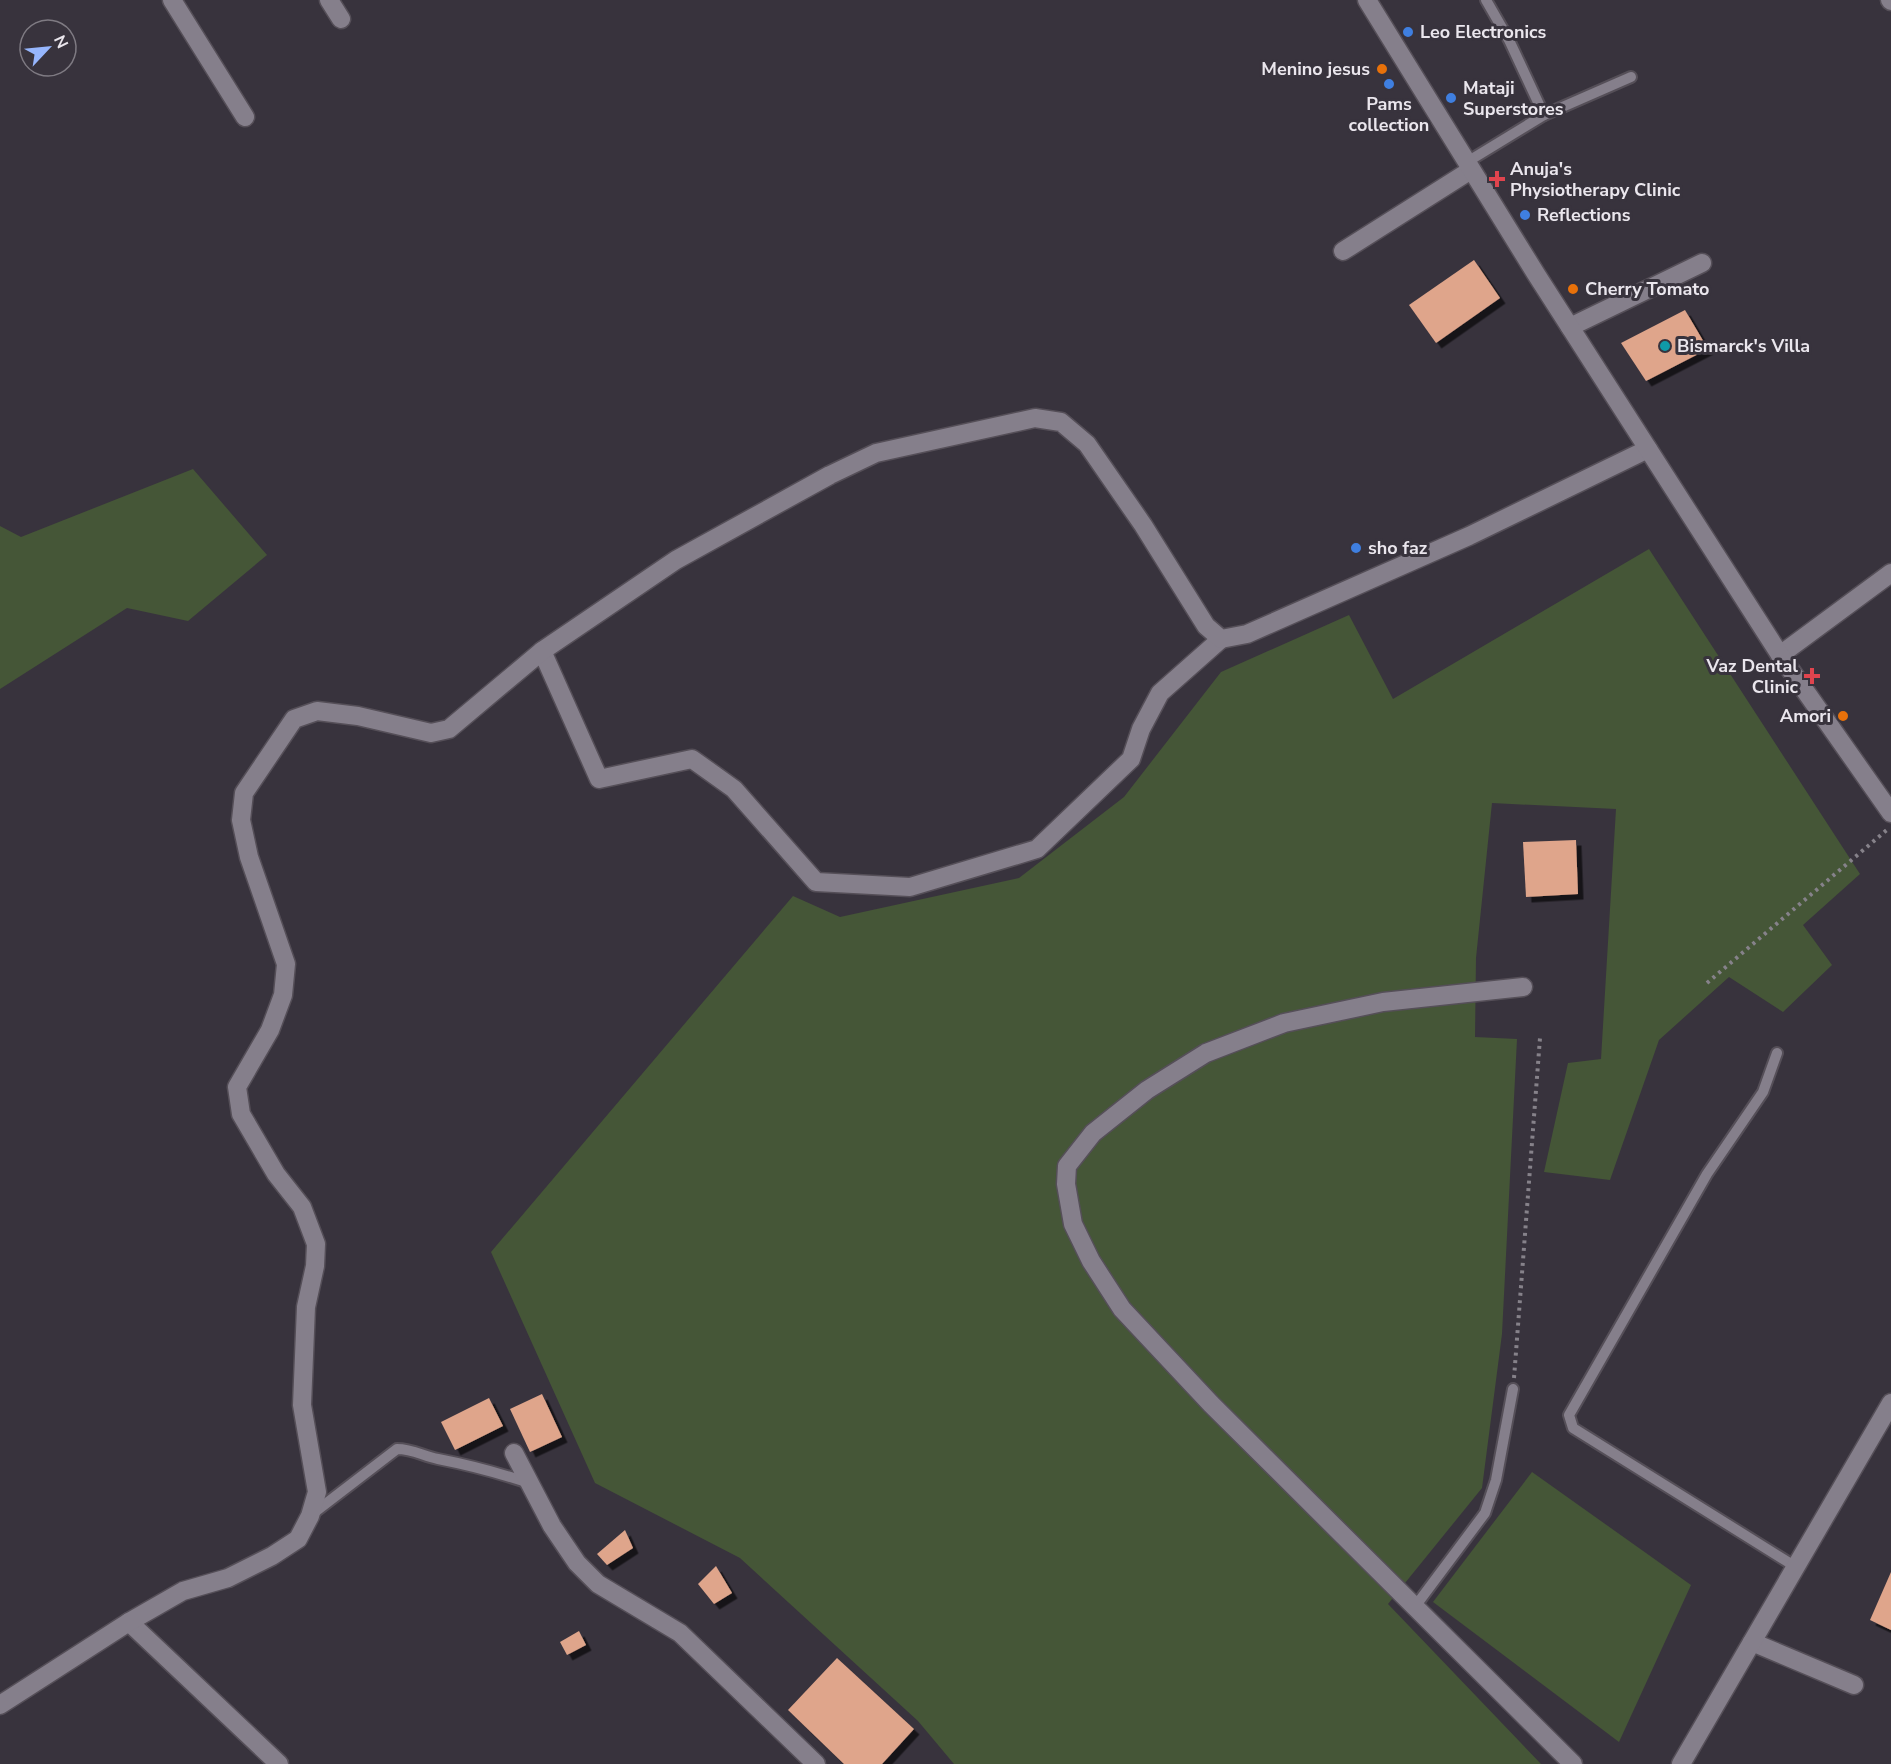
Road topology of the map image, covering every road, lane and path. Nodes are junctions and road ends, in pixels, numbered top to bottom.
1 (172, 0) edge
2 (329, 0) edge
3 (1367, 0) edge
4 (1486, 0) edge
5 (341, 19) dead end
6 (1631, 77) dead end
7 (1544, 115) junction
8 (245, 117) dead end
9 (1469, 166) junction
10 (1343, 251) dead end
11 (1702, 263) dead end
12 (1570, 327) junction
13 (1648, 449) junction
14 (1891, 573) edge
15 (1221, 639) junction
16 (542, 651) junction
17 (1779, 654) junction
18 (1891, 813) edge
19 (1891, 827) edge
20 (1707, 983) dead end
21 (1523, 987) dead end
22 (1540, 1038) dead end
23 (1777, 1053) dead end
24 (1513, 1389) joint
25 (1891, 1403) edge
26 (514, 1453) dead end
27 (530, 1483) junction
28 (310, 1516) junction
29 (1796, 1567) junction
30 (1414, 1608) junction
31 (129, 1622) junction
32 (1752, 1642) junction
33 (1854, 1685) dead end
34 (0, 1705) edge
35 (279, 1764) edge
36 (816, 1764) edge
37 (1573, 1764) edge
38 (1681, 1764) edge

1 - 8 street
2 - 5 street
3 - 9 street
4 - 7 lane
6 - 7 lane
7 - 9 lane
9 - 10 street
9 - 12 street
11 - 12 street
12 - 13 street
13 - 15 street
13 - 17 street
14 - 17 street
15 - 16 street
15 - 16 street
16 - 28 street
17 - 18 street
19 - 20 path
21 - 30 street
22 - 24 path
23 - 29 lane
24 - 30 lane
25 - 29 street
26 - 27 street
27 - 28 lane
27 - 36 street
28 - 31 street
29 - 32 street
30 - 37 street
31 - 34 street
31 - 35 street
32 - 33 street
32 - 38 street

